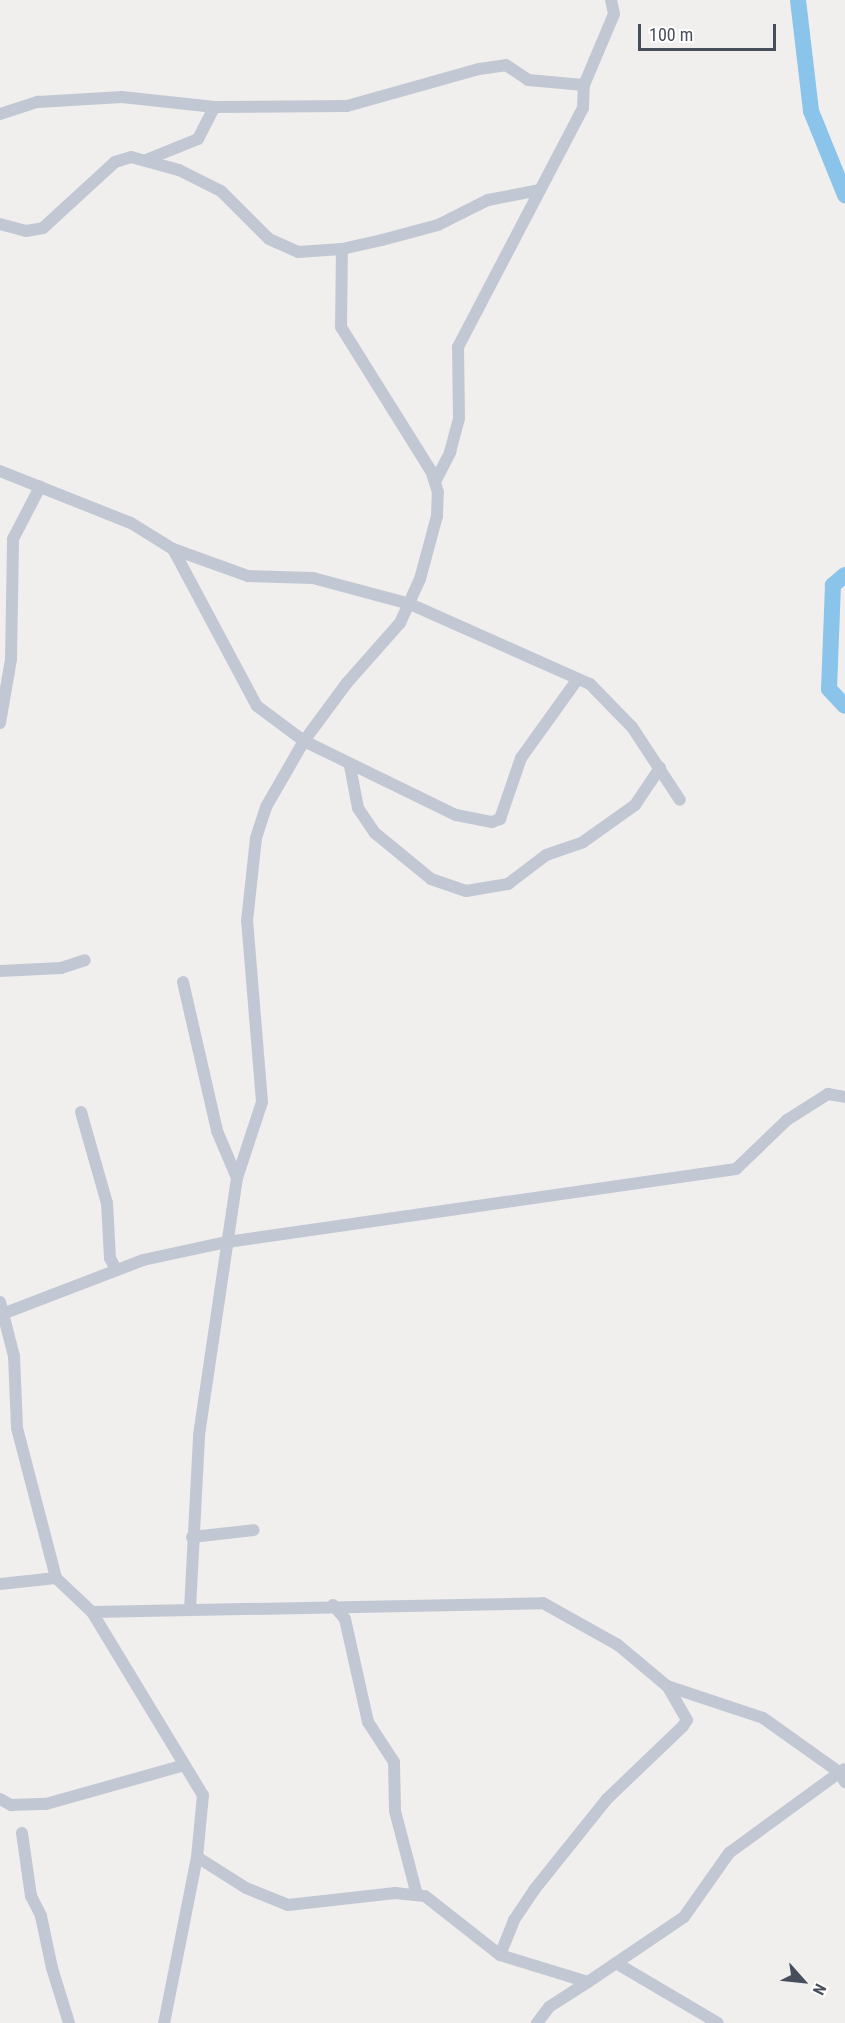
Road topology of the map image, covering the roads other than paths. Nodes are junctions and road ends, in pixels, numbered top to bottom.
1 (611, 0) edge
2 (584, 85) junction
3 (214, 107) junction
4 (0, 114) edge
5 (146, 160) junction
6 (540, 190) junction
7 (0, 224) edge
8 (342, 249) junction
9 (0, 471) edge
10 (435, 482) junction
11 (40, 487) junction
12 (173, 549) junction
13 (410, 604) junction
14 (577, 680) junction
15 (0, 723) edge
16 (304, 741) junction
17 (350, 766) junction
18 (660, 768) junction
19 (680, 800) dead end
20 (85, 960) dead end
21 (0, 971) edge
22 (183, 982) dead end
23 (845, 1097) edge
24 (81, 1112) dead end
25 (237, 1178) junction
26 (227, 1242) junction
27 (116, 1270) junction
28 (0, 1302) edge
29 (0, 1315) edge
30 (254, 1530) dead end
31 (192, 1537) junction
32 (56, 1578) junction
33 (0, 1584) edge
34 (333, 1605) junction
35 (190, 1609) junction
36 (92, 1612) junction
37 (668, 1686) junction
38 (706, 1701) junction
39 (687, 1720) junction
40 (185, 1765) junction
41 (843, 1774) edge
42 (0, 1799) edge
43 (22, 1833) dead end
44 (197, 1857) junction
45 (417, 1895) junction
46 (500, 1955) junction
47 (616, 1963) junction
48 (588, 1982) junction
49 (535, 2022) edge
50 (69, 2023) edge
51 (164, 2023) edge
52 (718, 2023) edge

1 - 2 street
2 - 3 street
2 - 6 street
3 - 4 street
3 - 5 street
5 - 7 street
5 - 8 street
6 - 8 street
6 - 10 street
8 - 10 street
9 - 11 street
10 - 13 street
11 - 12 street
11 - 15 street
12 - 13 street
12 - 16 street
13 - 14 street
13 - 16 street
14 - 17 street
14 - 18 street
16 - 17 street
16 - 25 street
17 - 18 street
18 - 19 street
20 - 21 street
22 - 25 street
23 - 26 street
24 - 27 street
25 - 26 street
26 - 27 street
26 - 31 street
27 - 29 street
28 - 29 street
29 - 32 street
30 - 31 street
31 - 35 street
32 - 33 street
32 - 36 street
34 - 35 street
34 - 37 street
34 - 45 street
35 - 36 street
36 - 40 street
37 - 38 street
37 - 39 street
38 - 39 street
38 - 41 street
39 - 46 street
40 - 42 street
40 - 44 street
41 - 47 street
43 - 50 street
44 - 45 street
44 - 51 street
45 - 46 street
46 - 48 street
47 - 48 street
47 - 52 street
48 - 49 street

